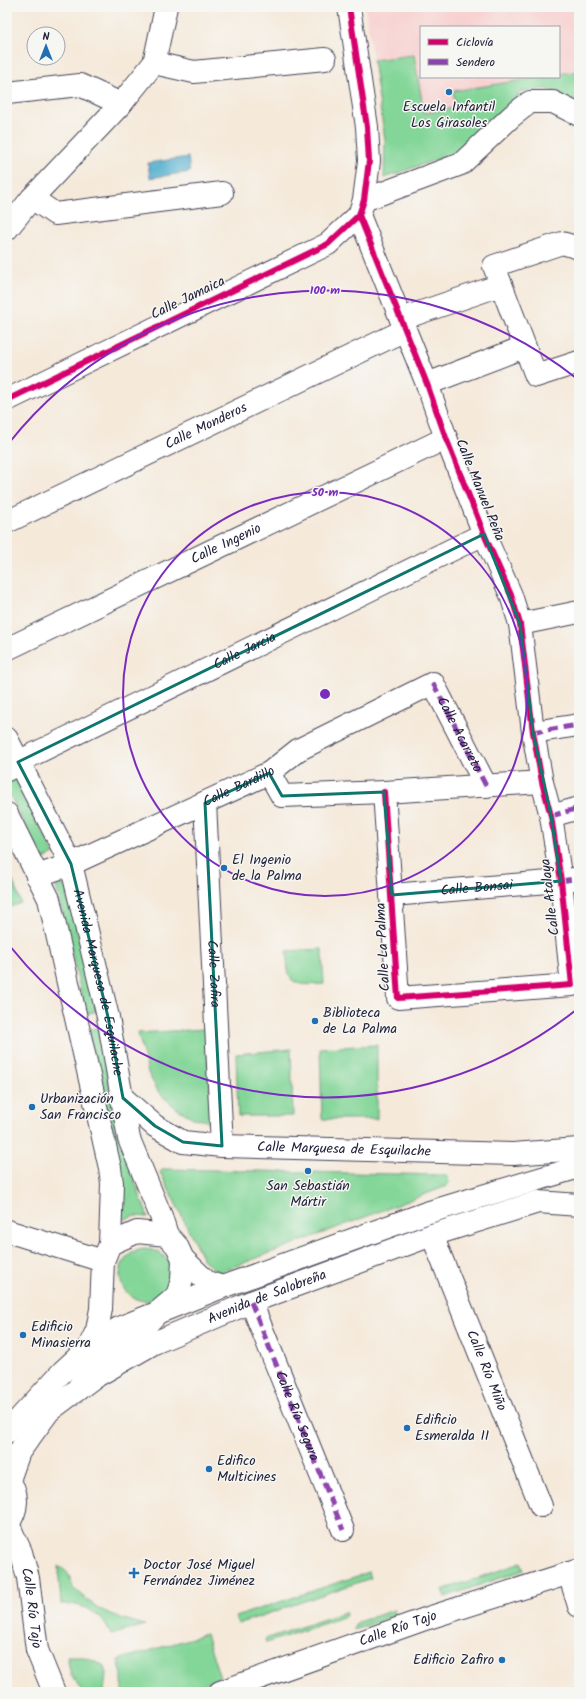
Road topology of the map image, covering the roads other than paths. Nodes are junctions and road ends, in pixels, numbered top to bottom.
1 (166, 7) edge
2 (349, 7) edge
3 (325, 59) dead end
4 (154, 63) junction
5 (7, 93) edge
6 (121, 104) junction
7 (579, 115) edge
8 (222, 194) dead end
9 (32, 198) junction
10 (362, 208) junction
11 (7, 229) edge
12 (579, 248) edge
13 (500, 285) junction
14 (403, 324) junction
15 (524, 347) junction
16 (579, 362) edge
17 (427, 384) junction
18 (7, 400) edge
19 (446, 438) junction
20 (7, 522) edge
21 (484, 534) junction
22 (579, 612) edge
23 (520, 624) junction
24 (7, 649) edge
25 (433, 683) joint
26 (579, 725) edge
27 (533, 732) junction
28 (7, 739) edge
29 (13, 766) edge
30 (269, 773) junction
31 (542, 782) junction
32 (486, 786) junction
33 (384, 792) junction
34 (205, 803) junction
35 (579, 808) edge
36 (7, 814) edge
37 (551, 816) junction
38 (71, 864) junction
39 (37, 876) junction
40 (570, 880) edge
41 (392, 895) junction
42 (572, 985) joint
43 (123, 1098) junction
44 (222, 1146) junction
45 (579, 1149) edge
46 (579, 1167) edge
47 (579, 1205) edge
48 (7, 1231) edge
49 (166, 1235) junction
50 (432, 1235) junction
51 (107, 1252) junction
52 (183, 1259) junction
53 (222, 1287) junction
54 (250, 1302) junction
55 (158, 1312) junction
56 (89, 1347) junction
57 (77, 1390) junction
58 (7, 1432) edge
59 (8, 1479) edge
60 (541, 1506) dead end
61 (7, 1524) edge
62 (343, 1530) dead end
63 (574, 1571) edge
64 (579, 1606) edge
65 (54, 1692) edge
66 (220, 1692) edge

1 - 4 street
2 - 10 street
3 - 4 street
4 - 6 street
5 - 6 street
6 - 9 street
7 - 10 street
8 - 9 street
9 - 11 street
10 - 14 street, Calle Manuel Peña
10 - 18 street, Calle Jamaica
12 - 13 street
13 - 14 street, Calle Monderos
13 - 15 street
14 - 17 street, Calle Manuel Peña
14 - 20 street, Calle Monderos
15 - 16 street
15 - 17 street
17 - 19 street, Calle Manuel Peña
19 - 21 street, Calle Manuel Peña
19 - 24 street, Calle Ingenio
21 - 23 street, Calle Manuel Peña
21 - 29 street, Calle Jarcia
22 - 23 street
23 - 27 street, Calle Manuel Peña
25 - 30 street, Calle Bardillo
25 - 32 street, Calle Acarreto
26 - 27 street
27 - 31 street, Calle Manuel Peña
28 - 29 street, Avenida Marquesa de Esquilache
29 - 38 street, Avenida Marquesa de Esquilache
30 - 33 street
30 - 34 street, Calle Bardillo
31 - 32 street
31 - 37 street, Calle Atalaya
32 - 33 street
33 - 41 street, Calle La Palma
34 - 38 street, Calle Bardillo
34 - 44 street, Calle Zafira
35 - 37 street
36 - 39 street, Avenida Marquesa de Esquilache
37 - 40 street, Calle Atalaya
38 - 39 street, Calle Bardillo
38 - 43 street, Avenida Marquesa de Esquilache
39 - 51 street, Avenida Marquesa de Esquilache
40 - 41 street, Calle Bonsai
40 - 42 street, Calle Atalaya
41 - 42 street, Calle La Palma
43 - 44 street, Calle Marquesa de Esquilache
43 - 49 street, Avenida Marquesa de Esquilache
44 - 45 street, Calle Marquesa de Esquilache
46 - 53 street, Avenida de Salobreña
47 - 50 street, Avenida de Salobreña
48 - 51 street
49 - 51 street
49 - 52 street, Avenida Marquesa de Esquilache
50 - 54 street, Avenida de Salobreña
50 - 60 street, Calle Río Miño
51 - 56 street, Avenida Marquesa de Esquilache
52 - 53 street, Avenida Marquesa de Esquilache
52 - 55 street
53 - 55 street, Avenida de Salobreña
54 - 57 street, Avenida de Salobreña
54 - 62 street, Calle Río Segura
55 - 56 street, Avenida de Salobreña
55 - 57 street
56 - 58 street, Avenida de Salobreña
57 - 59 street, Avenida de Salobreña
59 - 61 street
61 - 65 street, Calle Río Tajo
63 - 64 street
63 - 66 street, Calle Río Tajo

